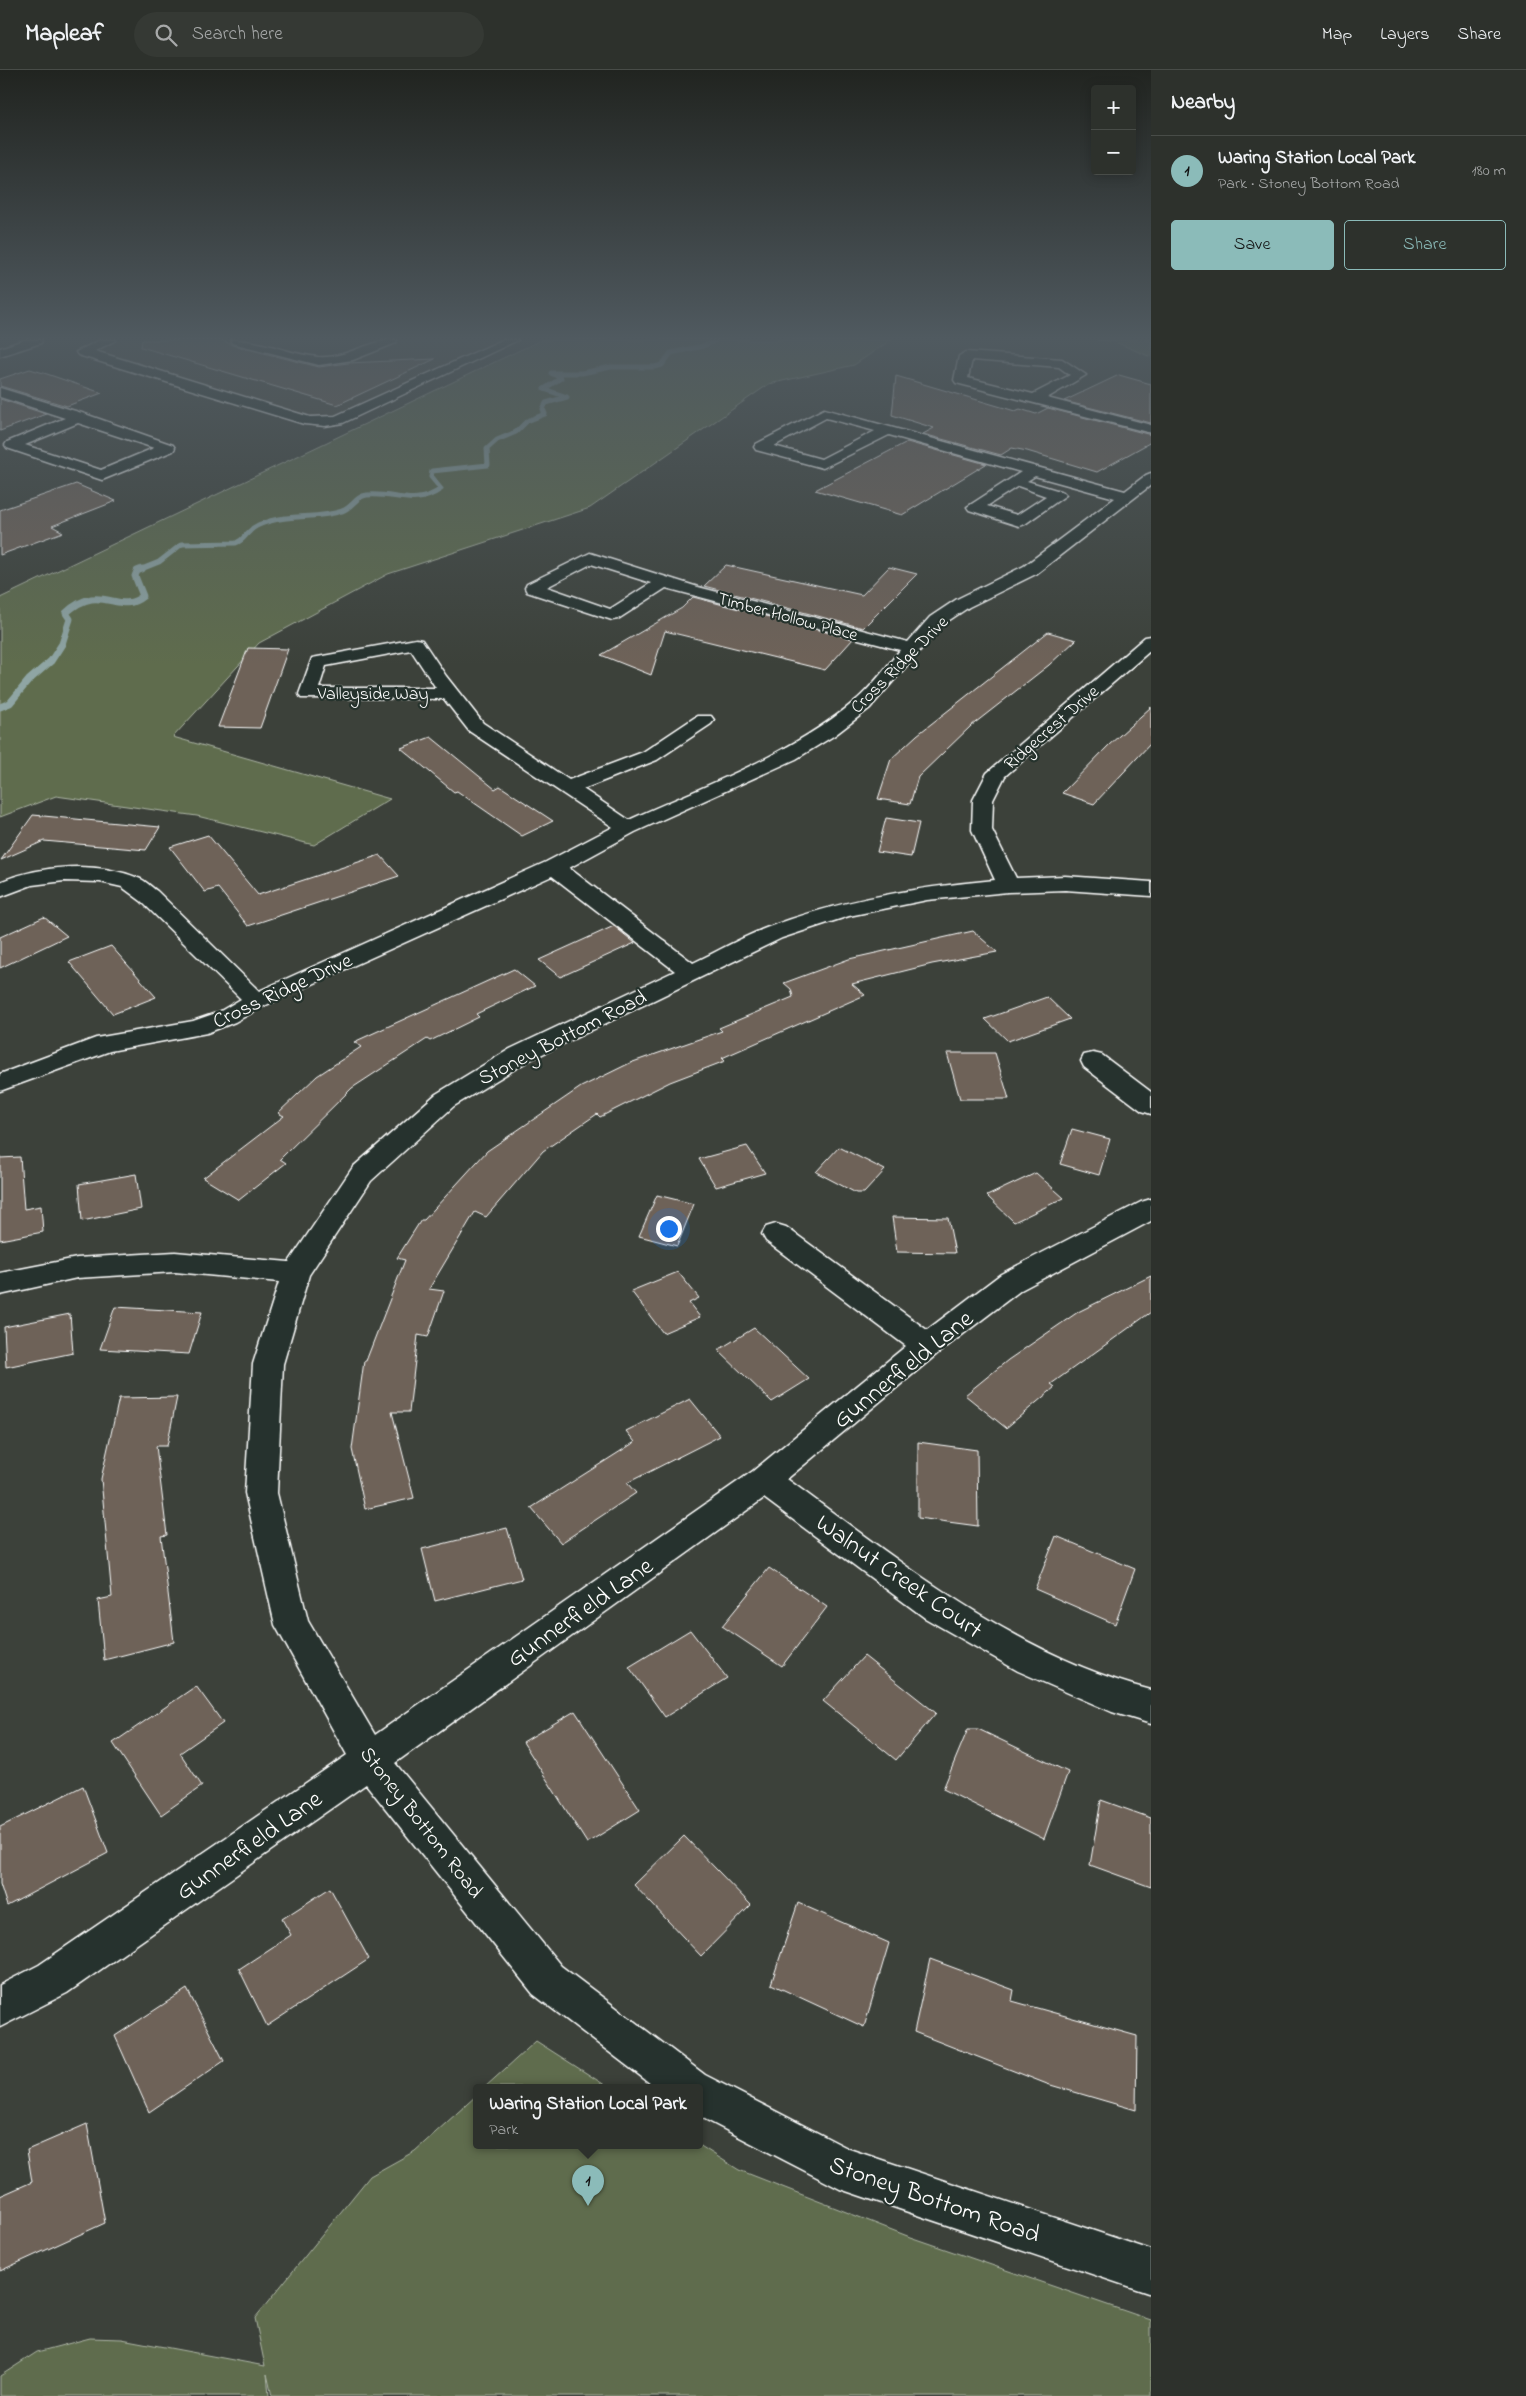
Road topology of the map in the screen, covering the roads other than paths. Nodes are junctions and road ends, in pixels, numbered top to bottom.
1 (23, 449) edge
2 (167, 449) edge
3 (767, 449) edge
4 (853, 449) edge
5 (956, 449) edge
6 (1034, 470) junction
7 (1151, 478) edge
8 (1015, 482) dead end
9 (1127, 496) junction
10 (664, 582) junction
11 (1151, 641) edge
12 (912, 648) junction
13 (449, 693) junction
14 (704, 720) dead end
15 (569, 787) junction
16 (628, 828) junction
17 (554, 867) junction
18 (1008, 886) junction
19 (1151, 889) edge
20 (0, 890) edge
21 (691, 972) junction
22 (256, 1001) junction
23 (1093, 1061) dead end
24 (0, 1083) edge
25 (1151, 1105) edge
26 (1151, 1209) edge
27 (776, 1234) dead end
28 (296, 1274) junction
29 (0, 1284) edge
30 (927, 1346) junction
31 (764, 1480) junction
32 (1151, 1707) edge
33 (370, 1760) junction
34 (0, 2007) edge
35 (685, 2084) edge
36 (703, 2095) edge
37 (1151, 2272) edge

1 - 2 street
3 - 4 street
5 - 6 street
6 - 8 street
6 - 9 street
7 - 9 street, Cross Ridge Drive
9 - 12 street, Cross Ridge Drive
10 - 10 street, Timber Hollow Place
10 - 12 street, Timber Hollow Place
11 - 18 street, Ridgecrest Drive
12 - 16 street, Cross Ridge Drive
13 - 13 street, Valleyside Way
13 - 15 street, Valleyside Way
14 - 15 street
15 - 16 street, Valleyside Way
16 - 17 street, Cross Ridge Drive
17 - 21 street
17 - 22 street, Cross Ridge Drive
18 - 19 street, Stoney Bottom Road
18 - 21 street, Stoney Bottom Road
20 - 22 street
21 - 28 street, Stoney Bottom Road
22 - 24 street, Cross Ridge Drive
23 - 25 street
26 - 30 street, Gunnerfield Lane
27 - 30 street
28 - 29 street
28 - 33 street, Stoney Bottom Road
30 - 31 street, Gunnerfield Lane
31 - 32 street, Walnut Creek Court
31 - 33 street, Gunnerfield Lane
33 - 34 street, Gunnerfield Lane
33 - 35 street, Stoney Bottom Road
36 - 37 street, Stoney Bottom Road

